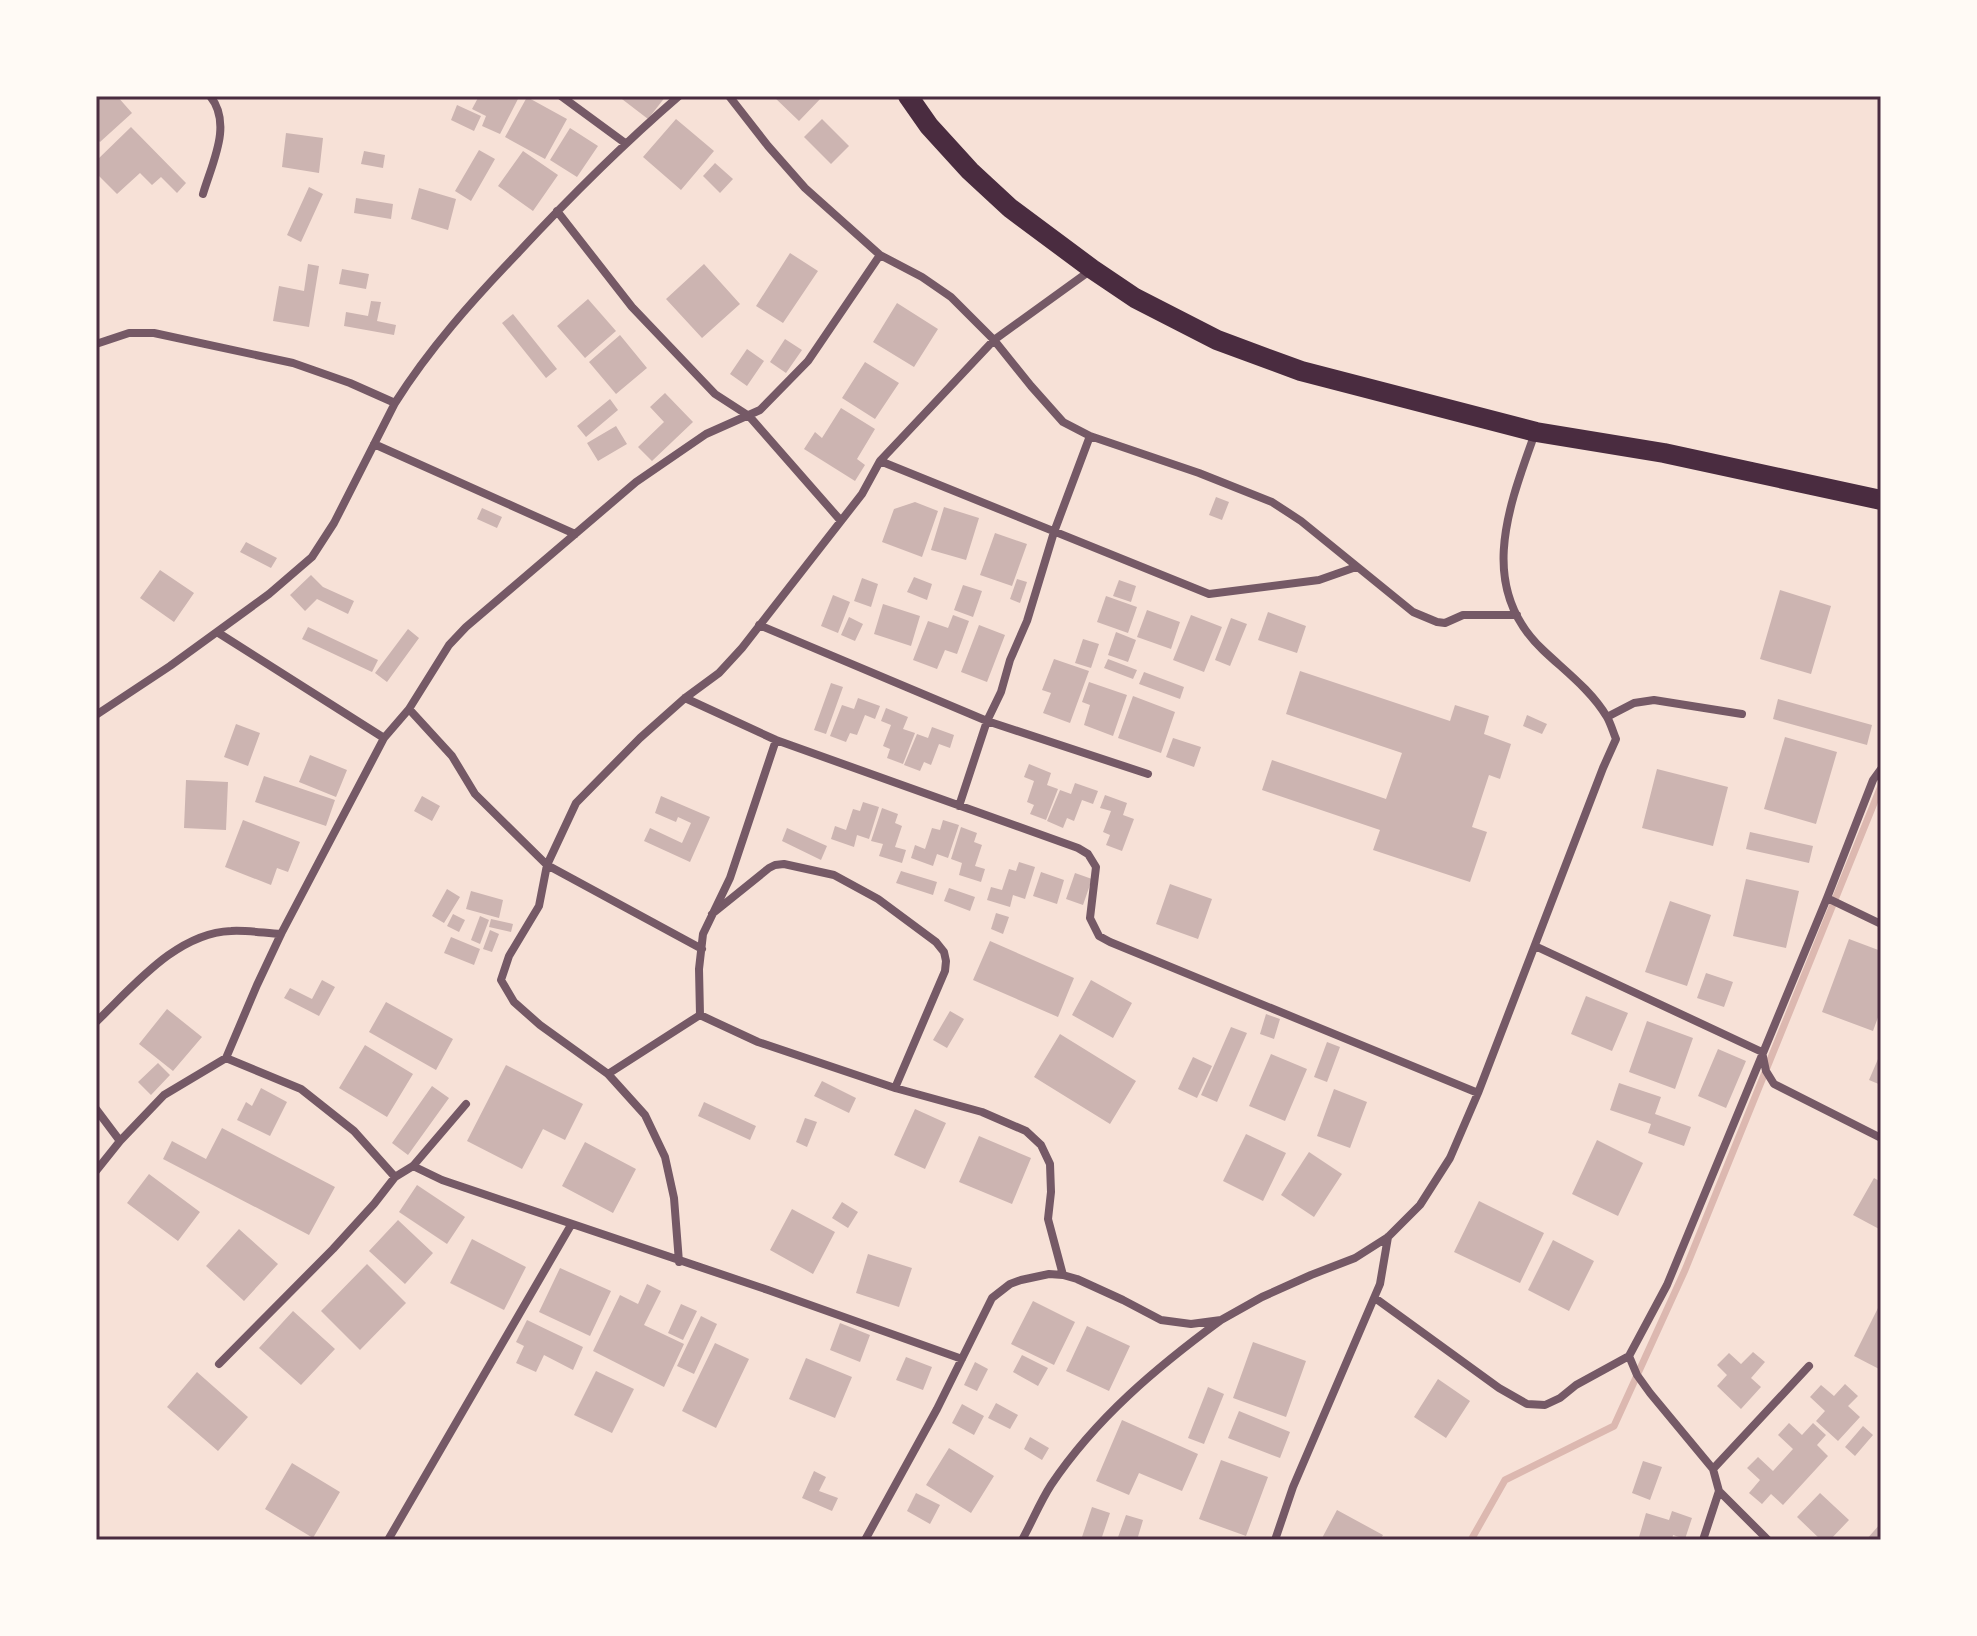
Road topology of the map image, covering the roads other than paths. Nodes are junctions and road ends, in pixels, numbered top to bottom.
1 (210, 96) edge
2 (561, 96) edge
3 (679, 96) edge
4 (729, 96) edge
5 (908, 96) edge
6 (625, 143) junction
7 (203, 194) dead end
8 (557, 211) junction
9 (880, 255) junction
10 (1092, 269) junction
11 (994, 340) junction
12 (96, 344) edge
13 (395, 403) junction
14 (749, 416) junction
15 (1536, 432) junction
16 (1090, 436) junction
17 (374, 444) junction
18 (880, 461) junction
19 (1881, 500) edge
20 (841, 521) junction
21 (1054, 532) junction
22 (575, 534) junction
23 (1356, 567) junction
24 (1517, 615) junction
25 (759, 625) junction
26 (217, 632) junction
27 (685, 698) junction
28 (409, 709) junction
29 (1742, 714) dead end
30 (96, 715) edge
31 (1607, 717) junction
32 (987, 721) junction
33 (384, 738) junction
34 (776, 740) junction
35 (1881, 769) edge
36 (1148, 774) dead end
37 (959, 806) junction
38 (547, 865) junction
39 (1827, 898) junction
40 (712, 914) junction
41 (1881, 924) edge
42 (281, 934) junction
43 (1535, 946) junction
44 (702, 949) junction
45 (700, 1015) junction
46 (96, 1022) edge
47 (1762, 1052) junction
48 (226, 1058) junction
49 (608, 1074) junction
50 (895, 1088) junction
51 (1478, 1093) junction
52 (466, 1104) dead end
53 (96, 1109) edge
54 (1881, 1138) edge
55 (120, 1141) junction
56 (413, 1166) junction
57 (96, 1171) edge
58 (395, 1177) junction
59 (571, 1225) junction
60 (1388, 1237) junction
61 (679, 1262) junction
62 (1063, 1275) junction
63 (1375, 1298) junction
64 (1221, 1320) junction
65 (1629, 1356) junction
66 (962, 1359) junction
67 (219, 1364) dead end
68 (1809, 1366) dead end
69 (1713, 1469) junction
70 (1719, 1491) junction
71 (388, 1540) edge
72 (865, 1540) edge
73 (1022, 1540) edge
74 (1275, 1540) edge
75 (1703, 1540) edge
76 (1768, 1540) edge

1 - 7 street
2 - 6 street
3 - 6 street
4 - 9 street
5 - 10 main road
6 - 8 street
8 - 13 street
8 - 14 street
9 - 11 street
9 - 14 street
10 - 11 street
10 - 15 main road
11 - 16 street
11 - 18 street
12 - 13 street
13 - 17 street
14 - 20 street
14 - 22 street
15 - 19 main road
15 - 24 street
16 - 21 street
16 - 23 street
17 - 22 street
17 - 26 street
18 - 20 street
18 - 21 street
20 - 25 street
21 - 23 street
21 - 32 street
22 - 28 street
23 - 24 street
24 - 31 street
25 - 27 street
25 - 32 street
26 - 30 street
26 - 33 street
27 - 34 street
27 - 38 street
28 - 33 street
28 - 38 street
29 - 31 street
31 - 43 street
32 - 36 street
32 - 37 street
33 - 42 street
34 - 37 street
34 - 40 street
35 - 39 street
37 - 51 street
38 - 44 street
38 - 49 street
39 - 41 street
39 - 47 street
40 - 44 street
40 - 50 street
42 - 46 street
42 - 48 street
43 - 47 street
43 - 51 street
44 - 45 street
45 - 49 street
45 - 50 street
47 - 54 street
47 - 65 street
48 - 55 street
48 - 58 street
49 - 61 street
50 - 62 street
51 - 60 street
52 - 56 street
53 - 55 street
55 - 57 street
56 - 58 street
56 - 59 street
58 - 67 street
59 - 61 street
59 - 71 street
60 - 63 street
60 - 64 street
61 - 66 street
62 - 64 street
62 - 66 street
63 - 65 street
63 - 74 street
64 - 73 street
65 - 69 street
66 - 72 street
68 - 69 street
69 - 70 street
70 - 75 street
70 - 76 street

